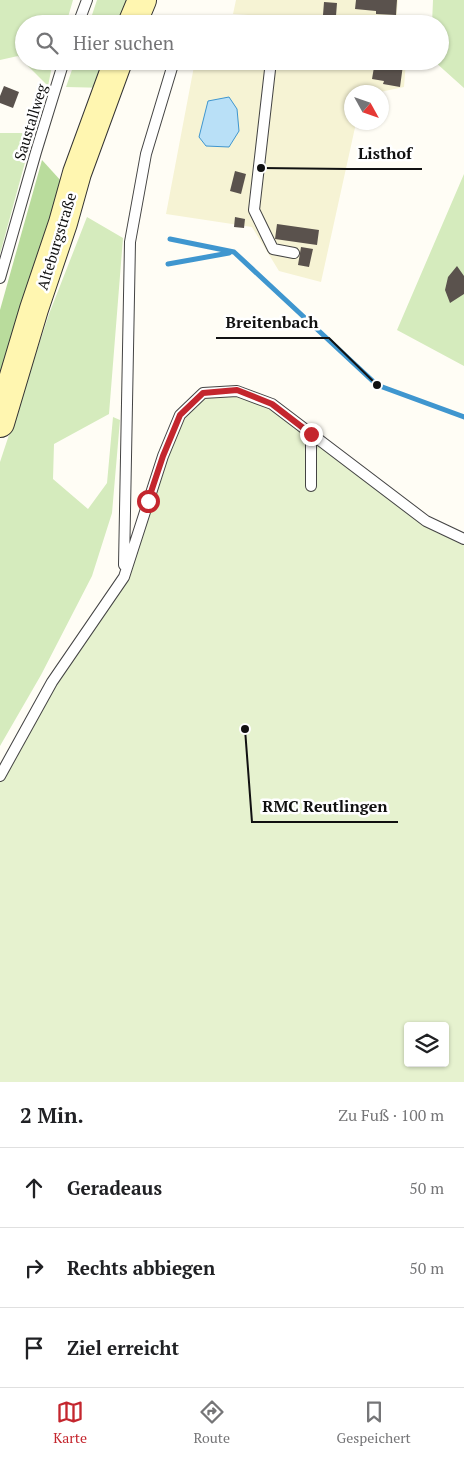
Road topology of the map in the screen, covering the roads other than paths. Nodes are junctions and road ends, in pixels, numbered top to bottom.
1 (87, 0) edge
2 (142, 0) edge
3 (81, 15) edge
4 (136, 15) edge
5 (61, 70) edge
6 (115, 70) edge
7 (171, 70) edge
8 (270, 70) edge
9 (294, 253) dead end
10 (0, 278) edge
11 (0, 423) edge
12 (311, 434) junction
13 (312, 486) dead end
14 (464, 539) edge
15 (124, 577) junction
16 (0, 776) edge

1 - 3 lane
2 - 4 main road
5 - 10 lane, Saustallweg
6 - 11 main road, Alteburgstraße
7 - 15 lane
8 - 9 lane
12 - 13 lane
12 - 14 lane
12 - 15 lane
15 - 16 lane

